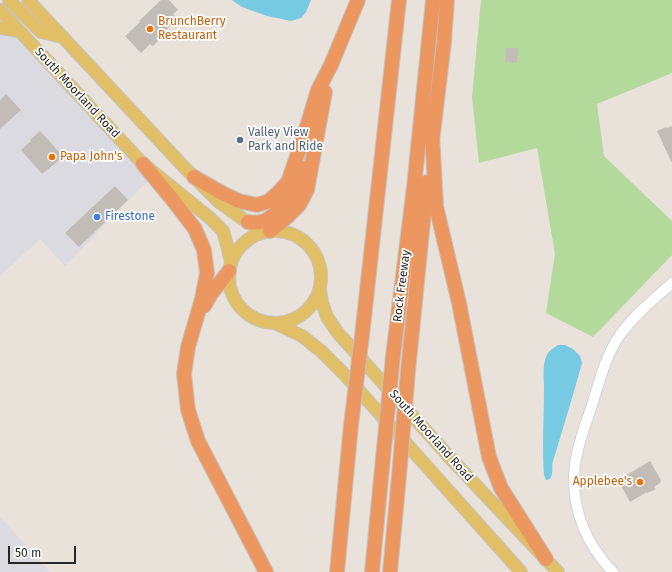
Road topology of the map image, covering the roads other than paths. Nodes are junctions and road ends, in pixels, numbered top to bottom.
1 (9, 0) edge
2 (358, 0) edge
3 (399, 0) edge
4 (433, 0) edge
5 (447, 0) edge
6 (32, 2) edge
7 (0, 10) edge
8 (0, 28) edge
9 (19, 30) junction
10 (63, 37) junction
11 (331, 65) junction
12 (323, 106) junction
13 (432, 134) junction
14 (143, 164) junction
15 (194, 177) junction
16 (248, 222) junction
17 (267, 231) junction
18 (230, 267) junction
19 (672, 283) edge
20 (320, 290) junction
21 (194, 324) junction
22 (277, 324) junction
23 (546, 559) junction
24 (266, 572) edge
25 (337, 572) edge
26 (372, 572) edge
27 (390, 572) edge
28 (521, 572) edge
29 (558, 572) edge
30 (613, 572) edge

1 - 10 main road
2 - 11 highway
3 - 25 highway, bridge
4 - 26 highway, Rock Freeway, bridge
5 - 13 highway
6 - 10 main road
7 - 9 main road, South Moorland Road
8 - 9 main road
9 - 14 main road, South Moorland Road
10 - 15 main road
11 - 12 highway
11 - 15 highway
12 - 16 highway
12 - 17 highway
13 - 23 highway
13 - 27 highway, bridge
14 - 18 main road, South Moorland Road
14 - 21 highway
15 - 16 main road
16 - 17 main road
17 - 18 main road
17 - 20 main road
18 - 21 highway
18 - 22 main road
19 - 30 street
20 - 22 main road
20 - 23 main road, South Moorland Road
21 - 24 highway
22 - 28 main road, South Moorland Road
23 - 29 main road, South Moorland Road

